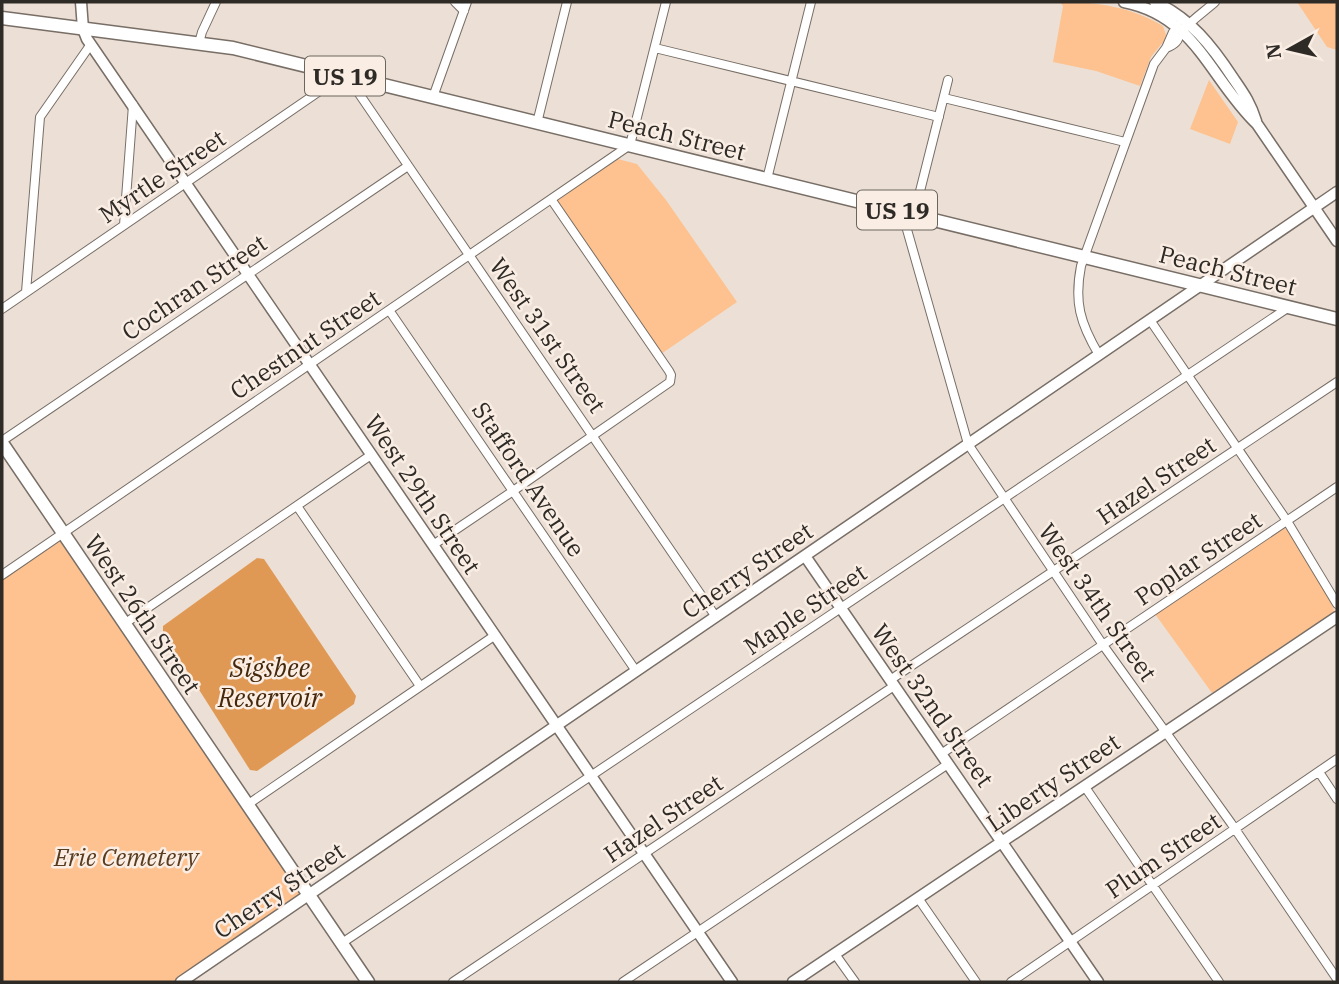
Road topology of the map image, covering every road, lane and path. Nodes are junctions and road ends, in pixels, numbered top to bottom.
1 (81, 2) edge
2 (216, 2) edge
3 (455, 2) edge
4 (567, 2) edge
5 (666, 2) edge
6 (811, 2) edge
7 (1124, 2) edge
8 (1155, 2) edge
9 (1215, 2) edge
10 (465, 6) edge
11 (1171, 16) junction
12 (2, 19) edge
13 (1186, 27) junction
14 (83, 29) junction
15 (199, 43) junction
16 (91, 44) junction
17 (654, 48) junction
18 (345, 76) junction
19 (948, 80) dead end
20 (791, 81) junction
21 (433, 97) junction
22 (944, 97) junction
23 (132, 105) junction
24 (939, 117) junction
25 (537, 123) junction
26 (1125, 142) junction
27 (630, 145) junction
28 (408, 166) junction
29 (767, 179) junction
30 (186, 183) junction
31 (1337, 192) edge
32 (551, 199) junction
33 (1314, 208) junction
34 (908, 213) junction
35 (124, 225) junction
36 (1337, 241) edge
37 (469, 255) junction
38 (1084, 256) junction
39 (248, 274) junction
40 (1201, 285) junction
41 (26, 292) junction
42 (1289, 307) junction
43 (2, 309) edge
44 (389, 310) junction
45 (1337, 318) edge
46 (1150, 320) junction
47 (1099, 355) junction
48 (309, 364) junction
49 (1188, 375) junction
50 (1337, 382) edge
51 (593, 435) junction
52 (2, 442) edge
53 (968, 444) junction
54 (1238, 448) junction
55 (371, 455) junction
56 (1337, 487) edge
57 (513, 491) junction
58 (1004, 498) junction
59 (297, 506) junction
60 (1287, 521) junction
61 (62, 533) junction
62 (433, 545) junction
63 (805, 556) junction
64 (1053, 572) junction
65 (2, 575) edge
66 (1337, 604) edge
67 (841, 608) junction
68 (716, 617) junction
69 (1337, 617) edge
70 (124, 624) junction
71 (494, 636) junction
72 (1103, 645) junction
73 (636, 671) junction
74 (892, 683) junction
75 (420, 686) junction
76 (556, 726) junction
77 (1166, 732) junction
78 (941, 754) junction
79 (1337, 759) edge
80 (948, 764) junction
81 (1319, 772) junction
82 (591, 776) junction
83 (1085, 787) junction
84 (1337, 799) edge
85 (247, 805) junction
86 (1235, 829) junction
87 (1002, 842) junction
88 (644, 854) junction
89 (1153, 885) junction
90 (309, 895) junction
91 (918, 898) junction
92 (698, 932) junction
93 (1070, 942) junction
94 (342, 943) junction
95 (835, 954) junction
96 (1337, 979) edge
97 (185, 981) edge
98 (368, 982) edge
99 (453, 982) edge
100 (623, 982) edge
101 (732, 982) edge
102 (793, 982) edge
103 (855, 982) edge
104 (976, 982) edge
105 (1011, 982) edge
106 (1098, 982) edge
107 (1219, 982) edge

1 - 14 street
2 - 15 street
3 - 10 street
4 - 25 street
5 - 17 street
6 - 20 street
7 - 11 street
8 - 11 street
9 - 13 street
10 - 21 street
11 - 13 street
12 - 14 main road, Peach Street / US 19
13 - 26 street
13 - 33 street
14 - 15 main road, Peach Street / US 19
14 - 16 street, West 29th Street
15 - 18 main road, Peach Street / US 19
16 - 23 street, West 29th Street
16 - 41 street
17 - 20 street
17 - 27 street
18 - 21 main road, Peach Street / US 19
18 - 28 street, West 31st Street
18 - 30 street, Myrtle Street
19 - 22 street
20 - 24 street
20 - 29 street
21 - 25 main road, Peach Street / US 19
22 - 24 street
22 - 26 street
23 - 30 street, West 29th Street
23 - 35 street
24 - 34 street
25 - 27 main road, Peach Street / US 19
26 - 38 street
27 - 29 main road, Peach Street / US 19
27 - 32 street, Chestnut Street
28 - 37 street, West 31st Street
28 - 39 street, Cochran Street
29 - 34 main road, Peach Street / US 19
30 - 35 street, Myrtle Street
30 - 39 street, West 29th Street
31 - 33 street, Cherry Street
32 - 37 street, Chestnut Street
32 - 51 street
33 - 36 street
33 - 40 street, Cherry Street
34 - 38 main road, Peach Street / US 19
34 - 53 street, West 34th Street
35 - 41 street, Myrtle Street
37 - 44 street, Chestnut Street
37 - 51 street, West 31st Street
38 - 40 main road, Peach Street / US 19
38 - 47 street
39 - 48 street, West 29th Street
39 - 52 street, Cochran Street
40 - 42 main road, Peach Street / US 19
40 - 46 street, Cherry Street
41 - 43 street, Myrtle Street
42 - 45 main road, Peach Street / US 19
42 - 49 street, Maple Street
44 - 48 street, Chestnut Street
44 - 57 street, Stafford Avenue
46 - 47 street, Cherry Street
46 - 49 street
47 - 53 street, Cherry Street
48 - 55 street, West 29th Street
48 - 61 street, Chestnut Street
49 - 54 street
49 - 58 street, Maple Street
50 - 54 street, Hazel Street
51 - 57 street
51 - 68 street, West 31st Street
52 - 61 main road, West 26th Street
53 - 58 street, West 34th Street
53 - 63 street, Cherry Street
54 - 60 street
54 - 64 street, Hazel Street
55 - 59 street
55 - 62 street, West 29th Street
56 - 60 street, Poplar Street
57 - 62 street
57 - 73 street, Stafford Avenue
58 - 64 street, West 34th Street
58 - 67 street, Maple Street
59 - 70 street
59 - 75 street
60 - 66 street
60 - 72 street, Poplar Street
61 - 65 street, Chestnut Street
61 - 70 main road, West 26th Street
62 - 71 street, West 29th Street
63 - 67 street, West 32nd Street
63 - 68 street, Cherry Street
64 - 72 street, West 34th Street
64 - 74 street, Hazel Street
67 - 74 street, West 32nd Street
67 - 82 street, Maple Street
68 - 73 street, Cherry Street
69 - 77 street, Liberty Street
70 - 85 main road, West 26th Street
71 - 75 street
71 - 76 street, West 29th Street
72 - 77 street, West 34th Street
72 - 78 street, Poplar Street
73 - 76 street, Cherry Street
74 - 78 street, West 32nd Street
74 - 88 street, Hazel Street
75 - 85 street
76 - 82 street, West 29th Street
76 - 90 street, Cherry Street
77 - 83 street, Liberty Street
77 - 86 street, West 34th Street
78 - 80 street, West 32nd Street
79 - 81 street, Plum Street
80 - 87 street, West 32nd Street
80 - 92 street
81 - 84 street
81 - 86 street, Plum Street
82 - 88 street, West 29th Street
82 - 94 street, Maple Street
83 - 87 street, Liberty Street
83 - 89 street
85 - 90 main road, West 26th Street
86 - 89 street, Plum Street
86 - 96 street, West 34th Street
87 - 91 street, Liberty Street
87 - 93 street, West 32nd Street
88 - 92 street, West 29th Street
88 - 99 street, Hazel Street
89 - 93 street, Plum Street
89 - 107 street
90 - 94 main road, West 26th Street
90 - 97 street, Cherry Street
91 - 95 street, Liberty Street
91 - 104 street
92 - 100 street
92 - 101 street, West 29th Street
93 - 105 street, Plum Street
93 - 106 street, West 32nd Street
94 - 98 main road, West 26th Street
95 - 102 street, Liberty Street
95 - 103 street

